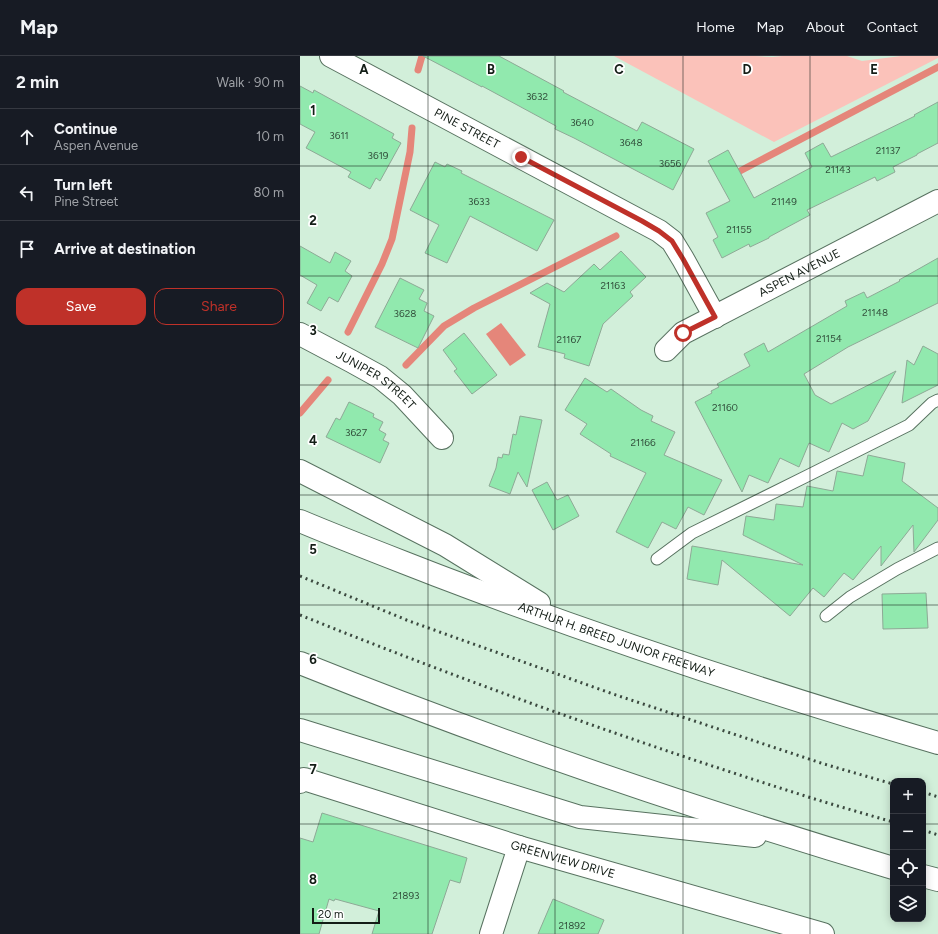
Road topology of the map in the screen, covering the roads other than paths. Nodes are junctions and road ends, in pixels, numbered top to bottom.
1 (331, 56) edge
2 (938, 201) edge
3 (715, 317) junction
4 (300, 334) edge
5 (666, 350) dead end
6 (938, 400) edge
7 (442, 438) dead end
8 (300, 471) edge
9 (300, 521) edge
10 (938, 548) edge
11 (657, 559) dead end
12 (826, 616) dead end
13 (577, 627) junction
14 (300, 663) edge
15 (300, 730) edge
16 (938, 743) edge
17 (302, 780) edge
18 (804, 841) junction
19 (519, 847) junction
20 (890, 867) edge
21 (926, 877) edge
22 (938, 880) edge
23 (491, 934) edge
24 (823, 934) edge

1 - 3 main road, PINE STREET
2 - 3 main road, ASPEN AVENUE
3 - 5 main road, ASPEN AVENUE
4 - 7 main road, JUNIPER STREET
6 - 11 lane
8 - 13 main road
9 - 13 main road, ARTHUR H. BREED JUNIOR FREEWAY
10 - 12 lane
13 - 16 main road, ARTHUR H. BREED JUNIOR FREEWAY
14 - 18 main road
15 - 18 main road
17 - 19 main road, GREENVIEW DRIVE
18 - 20 main road
19 - 23 main road
19 - 24 main road, GREENVIEW DRIVE
21 - 22 main road

